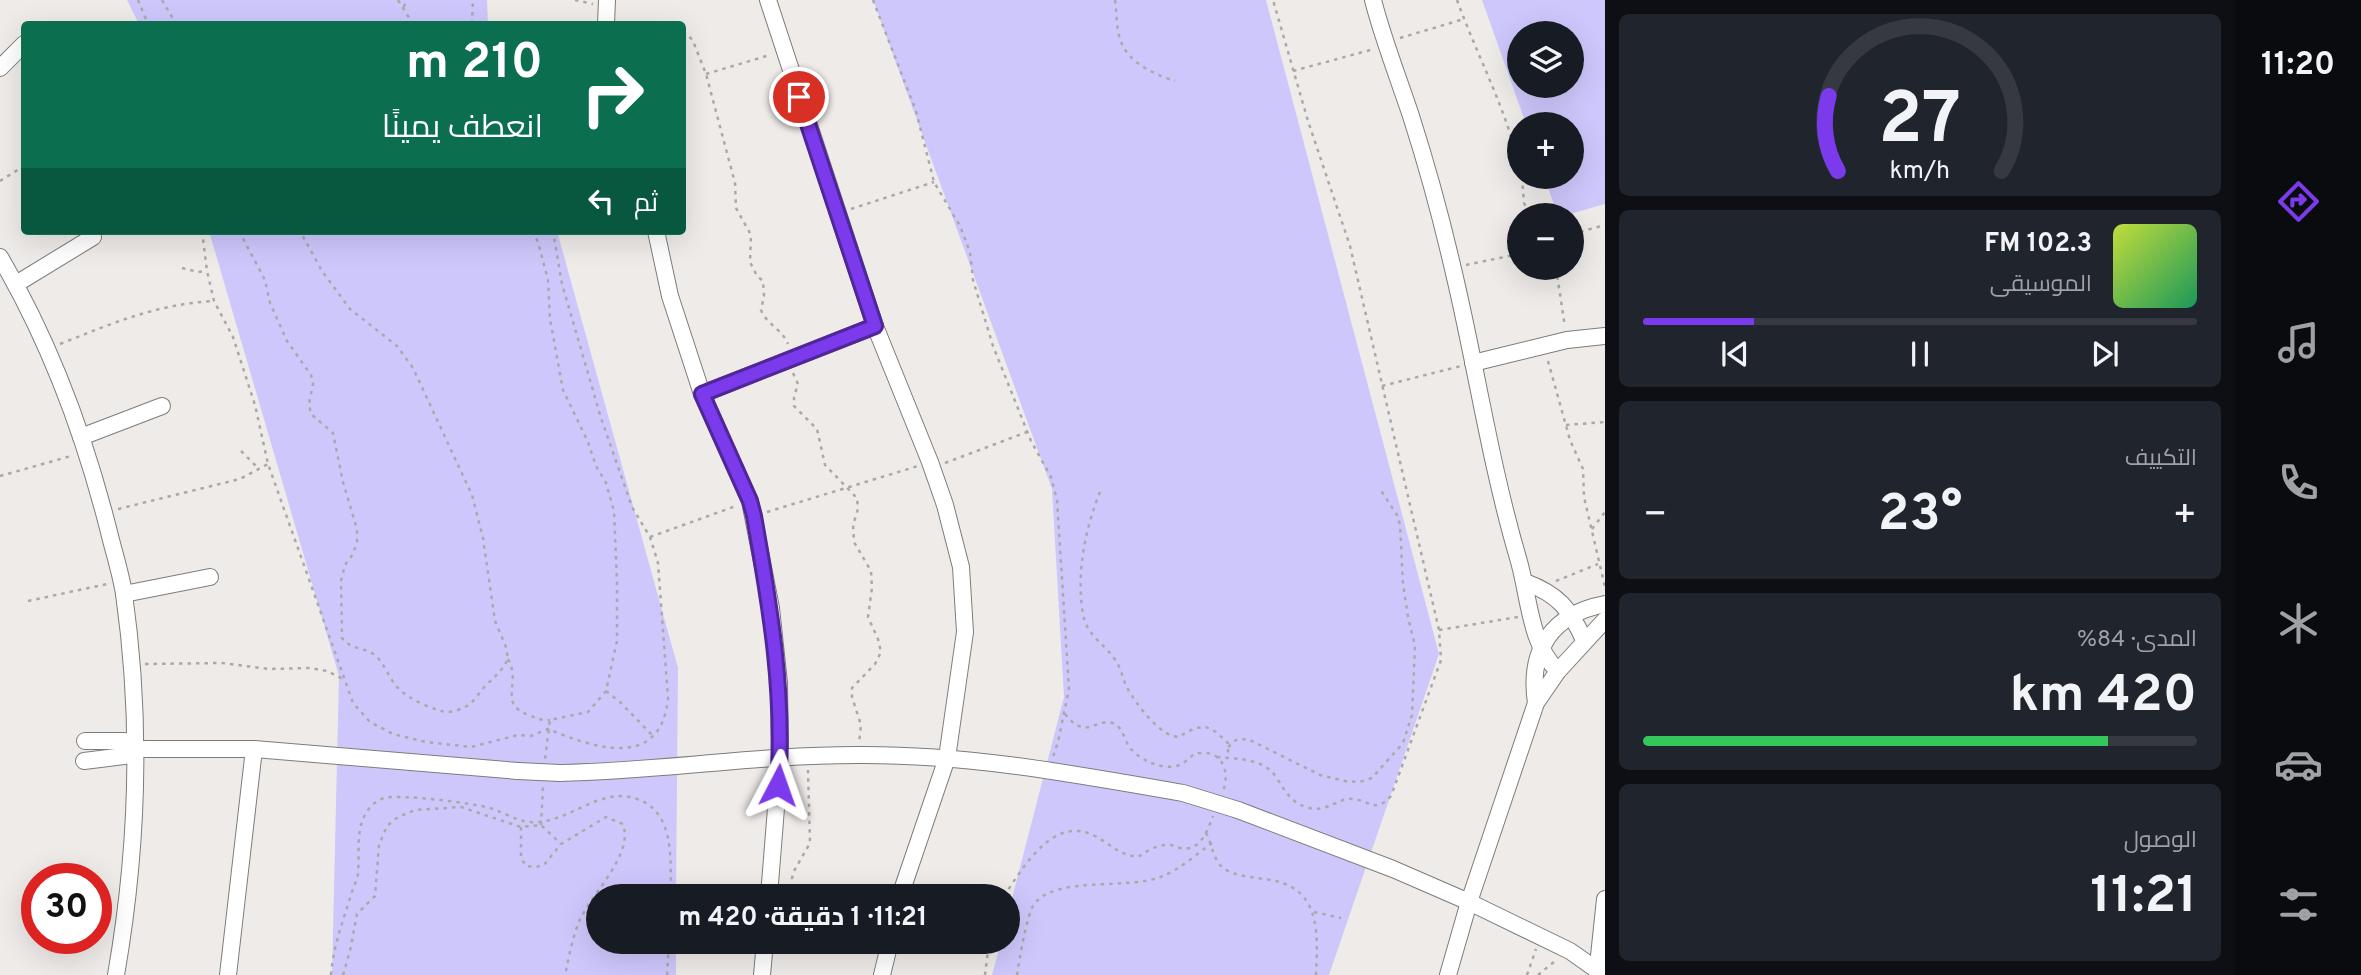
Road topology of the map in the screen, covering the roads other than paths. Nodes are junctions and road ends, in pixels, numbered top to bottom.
1 (768, 0) edge
2 (1373, 0) edge
3 (21, 47) edge
4 (0, 68) edge
5 (657, 235) edge
6 (93, 237) dead end
7 (0, 257) edge
8 (16, 284) junction
9 (875, 326) junction
10 (1605, 336) edge
11 (1473, 363) junction
12 (702, 394) junction
13 (162, 406) dead end
14 (84, 445) junction
15 (210, 577) dead end
16 (1525, 582) junction
17 (123, 587) junction
18 (1605, 604) edge
19 (1572, 615) junction
20 (1605, 620) edge
21 (1584, 640) junction
22 (1541, 648) junction
23 (1558, 671) junction
24 (1536, 703) junction
25 (85, 741) dead end
26 (136, 749) junction
27 (254, 749) junction
28 (780, 758) junction
29 (947, 758) junction
30 (84, 761) dead end
31 (770, 884) edge
32 (904, 884) edge
33 (1605, 900) edge
34 (1469, 902) junction
35 (764, 954) edge
36 (887, 954) edge
37 (1600, 965) edge
38 (116, 975) edge
39 (229, 975) edge
40 (762, 975) edge
41 (882, 975) edge
42 (1448, 975) edge

1 - 9 street
2 - 11 street
3 - 4 street
5 - 12 street
6 - 8 street
7 - 8 street
8 - 14 street
9 - 12 street
9 - 29 street
10 - 11 street
11 - 16 street
12 - 28 street
13 - 14 street
14 - 17 street
15 - 17 street
16 - 19 street
16 - 22 street
17 - 26 street
18 - 19 street
19 - 21 street
19 - 22 street
20 - 21 street
21 - 23 street
22 - 23 street
22 - 24 street
23 - 24 street
24 - 34 street
25 - 26 street
26 - 27 street
26 - 30 street
26 - 38 street
27 - 28 street, bridge
27 - 39 street
28 - 29 street
28 - 31 street
29 - 32 street
29 - 34 street, bridge
33 - 37 street
34 - 37 street
34 - 42 street
35 - 40 street
36 - 41 street

